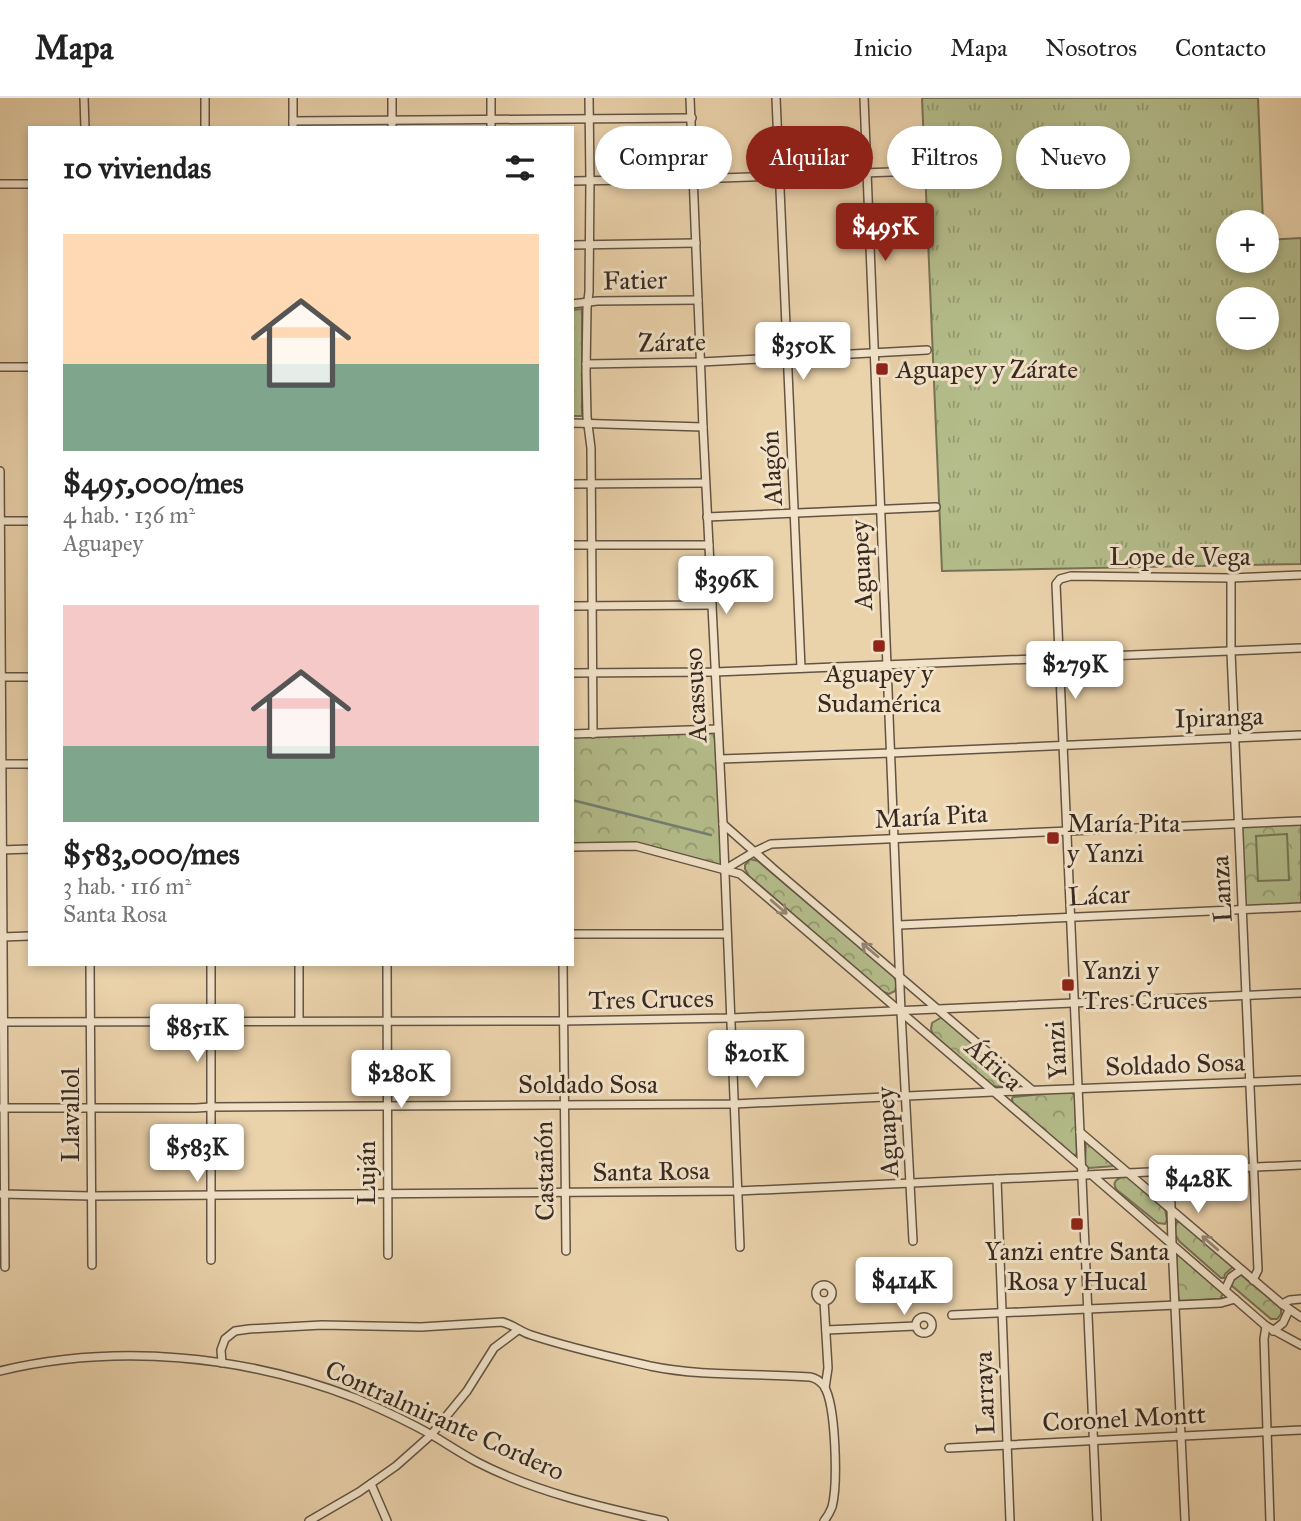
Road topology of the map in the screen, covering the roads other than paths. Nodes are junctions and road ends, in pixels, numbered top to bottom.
1 (84, 98) edge
2 (205, 98) edge
3 (293, 98) edge
4 (392, 98) edge
5 (491, 98) edge
6 (589, 98) edge
7 (690, 98) edge
8 (776, 98) edge
9 (863, 98) edge
10 (589, 118) junction
11 (692, 118) junction
12 (293, 124) edge
13 (392, 124) edge
14 (491, 124) edge
15 (85, 126) edge
16 (205, 126) edge
17 (692, 126) edge
18 (777, 126) edge
19 (865, 126) edge
20 (574, 181) edge
21 (590, 181) junction
22 (595, 181) edge
23 (0, 184) edge
24 (28, 184) edge
25 (693, 189) edge
26 (780, 189) edge
27 (868, 189) edge
28 (696, 243) junction
29 (574, 245) edge
30 (589, 245) junction
31 (698, 300) junction
32 (588, 302) junction
33 (574, 304) edge
34 (927, 350) dead end
35 (874, 354) junction
36 (788, 359) junction
37 (701, 362) junction
38 (586, 364) junction
39 (0, 367) edge
40 (28, 367) edge
41 (587, 423) junction
42 (574, 424) edge
43 (703, 427) junction
44 (0, 471) edge
45 (705, 483) junction
46 (574, 484) edge
47 (590, 484) junction
48 (936, 508) dead end
49 (880, 509) junction
50 (795, 515) junction
51 (707, 517) junction
52 (0, 521) edge
53 (28, 521) edge
54 (574, 545) edge
55 (592, 545) junction
56 (709, 545) junction
57 (1301, 575) edge
58 (1231, 578) junction
59 (1060, 579) joint
60 (712, 605) junction
61 (574, 606) edge
62 (592, 606) junction
63 (1301, 648) edge
64 (1231, 652) junction
65 (1059, 658) junction
66 (887, 665) junction
67 (801, 668) junction
68 (715, 672) junction
69 (574, 673) edge
70 (594, 673) junction
71 (1, 677) edge
72 (28, 677) edge
73 (718, 729) junction
74 (574, 734) edge
75 (593, 734) junction
76 (1301, 735) edge
77 (1235, 737) junction
78 (1063, 744) junction
79 (891, 753) junction
80 (720, 760) junction
81 (1, 764) edge
82 (28, 764) edge
83 (1301, 821) edge
84 (1238, 823) junction
85 (723, 824) junction
86 (1068, 831) junction
87 (895, 839) junction
88 (574, 847) edge
89 (2, 849) edge
90 (28, 849) edge
91 (754, 852) junction
92 (724, 870) junction
93 (1301, 907) edge
94 (1242, 909) junction
95 (1072, 918) junction
96 (899, 925) junction
97 (574, 934) edge
98 (727, 934) junction
99 (28, 936) edge
100 (2, 937) edge
101 (90, 966) edge
102 (211, 966) edge
103 (299, 966) edge
104 (387, 966) edge
105 (563, 966) edge
106 (900, 976) junction
107 (1301, 993) edge
108 (1247, 996) junction
109 (1075, 1003) junction
110 (939, 1010) junction
111 (901, 1012) junction
112 (732, 1018) junction
113 (299, 1020) junction
114 (386, 1020) junction
115 (91, 1021) junction
116 (212, 1021) junction
117 (563, 1021) junction
118 (1, 1022) edge
119 (1301, 1080) edge
120 (1251, 1083) junction
121 (1079, 1089) junction
122 (1033, 1090) junction
123 (993, 1092) junction
124 (907, 1097) junction
125 (734, 1104) junction
126 (387, 1105) junction
127 (564, 1105) junction
128 (211, 1107) junction
129 (2, 1108) edge
130 (92, 1109) junction
131 (1080, 1132) junction
132 (1301, 1166) edge
133 (1255, 1168) junction
134 (1082, 1172) junction
135 (1170, 1172) junction
136 (1128, 1173) junction
137 (1093, 1175) junction
138 (996, 1179) junction
139 (910, 1183) junction
140 (738, 1191) junction
141 (387, 1193) junction
142 (566, 1193) junction
143 (2, 1194) edge
144 (211, 1194) junction
145 (92, 1196) junction
146 (1171, 1210) junction
147 (913, 1241) dead end
148 (1172, 1243) junction
149 (740, 1248) dead end
150 (566, 1251) dead end
151 (388, 1255) dead end
152 (211, 1260) dead end
153 (92, 1265) dead end
154 (5, 1267) dead end
155 (1241, 1270) junction
156 (1253, 1280) junction
157 (1224, 1290) junction
158 (1235, 1299) junction
159 (1301, 1300) edge
160 (824, 1301) dead end
161 (1174, 1304) junction
162 (1282, 1304) junction
163 (1088, 1308) junction
164 (1289, 1310) junction
165 (1002, 1312) junction
166 (952, 1315) dead end
167 (1301, 1317) edge
168 (916, 1326) dead end
169 (1270, 1329) junction
170 (518, 1330) junction
171 (826, 1331) junction
172 (1301, 1345) edge
173 (222, 1363) junction
174 (0, 1371) edge
175 (825, 1388) junction
176 (1301, 1430) edge
177 (1267, 1432) junction
178 (431, 1435) junction
179 (1181, 1437) junction
180 (1094, 1440) junction
181 (1007, 1445) junction
182 (949, 1448) dead end
183 (371, 1484) junction
184 (826, 1519) edge
185 (309, 1521) edge
186 (387, 1521) edge
187 (664, 1521) edge
188 (1010, 1521) edge
189 (1097, 1521) edge
190 (1185, 1521) edge
191 (1270, 1521) edge

1 - 15 street
2 - 16 street
3 - 12 street
4 - 13 street
5 - 14 street
6 - 10 street
7 - 11 street, Acassuso
8 - 18 street, Alagón
9 - 19 street, Aguapey
10 - 11 street
10 - 14 street
10 - 21 street
11 - 17 street, Acassuso
12 - 13 street
13 - 14 street
20 - 21 street
21 - 22 street
21 - 30 street
23 - 24 street
25 - 28 street, Acassuso
26 - 36 street, Alagón
27 - 35 street, Aguapey
28 - 30 street
28 - 31 street, Acassuso
29 - 30 street
30 - 32 street
31 - 32 street, Fatier
31 - 37 street, Acassuso
32 - 33 street, Fatier
32 - 38 street
34 - 35 street, Zárate
35 - 36 street, Zárate
35 - 49 street, Aguapey
36 - 37 street, Zárate
36 - 50 street, Alagón
37 - 38 street, Zárate
37 - 43 street, Acassuso
38 - 41 street
39 - 40 street
41 - 42 street
41 - 43 street
41 - 47 street
43 - 45 street, Acassuso
44 - 52 street
45 - 47 street
45 - 51 street, Acassuso
46 - 47 street
47 - 55 street
48 - 49 street
49 - 50 street
49 - 66 street, Aguapey
50 - 51 street
50 - 67 street, Alagón
51 - 56 street, Acassuso
52 - 53 street
52 - 71 street
54 - 55 street
55 - 56 street
55 - 62 street
56 - 60 street, Acassuso
57 - 58 street, Lope de Vega
58 - 59 street, Lope de Vega
58 - 64 street, Lanza
59 - 65 street, Yanzi
60 - 62 street
60 - 68 street, Acassuso
61 - 62 street
62 - 70 street
63 - 64 street
64 - 65 street
64 - 77 street, Lanza
65 - 66 street
65 - 78 street, Yanzi
66 - 67 street
66 - 79 street, Aguapey
67 - 68 street
68 - 70 street
68 - 73 street, Acassuso
69 - 70 street
70 - 75 street
71 - 72 street
71 - 81 street
73 - 75 street
73 - 80 street, Acassuso
74 - 75 street
76 - 77 street, Ipiranga
77 - 78 street, Ipiranga
77 - 84 street, Lanza
78 - 79 street, Ipiranga
78 - 86 street, Yanzi
79 - 80 street, Ipiranga
79 - 87 street, Aguapey
80 - 85 street, Acassuso
81 - 82 street
81 - 89 street
83 - 84 street, María Pita
84 - 86 street, María Pita
84 - 94 street, Lanza
85 - 91 street, África
85 - 92 street, Acassuso
86 - 87 street, María Pita
86 - 95 street, Yanzi
87 - 91 street, María Pita
87 - 96 street, Aguapey
88 - 92 street
89 - 90 street
89 - 100 street
91 - 92 street, María Pita
106 -> 91 street, África
92 - 98 street, Acassuso
92 -> 111 street, África
93 - 94 street, Lácar
94 - 95 street, Lácar
94 - 108 street, Lanza
95 - 96 street, Lácar
95 - 109 street, Yanzi
96 - 106 street, Aguapey
97 - 98 street
98 - 112 street, Acassuso
99 - 100 street
100 - 118 street
101 - 115 street, Llavallol
102 - 116 street
103 - 113 street
104 - 114 street, Luján
105 - 117 street, Castañón
106 - 110 street, África
106 - 111 street, Aguapey
107 - 108 street, Tres Cruces
108 - 109 street, Tres Cruces
108 - 120 street, Lanza
109 - 110 street, Tres Cruces
109 - 121 street, Yanzi
110 - 111 street, Tres Cruces
110 - 122 street, África
111 - 112 street, Tres Cruces
111 - 123 street, África
111 - 124 street, Aguapey
112 - 117 street, Tres Cruces
112 - 125 street, Acassuso
113 - 114 street, Tres Cruces
113 - 116 street, Tres Cruces
114 - 117 street, Tres Cruces
114 - 126 street, Luján
115 - 116 street, Tres Cruces
115 - 118 street, Tres Cruces
115 - 130 street, Llavallol
116 - 128 street
117 - 127 street, Castañón
118 - 129 street
119 - 120 street, Soldado Sosa
120 - 121 street, Soldado Sosa
120 - 133 street, Lanza
121 - 122 street, Soldado Sosa
121 - 131 street, Yanzi
122 - 123 street, Soldado Sosa
123 - 124 street, Soldado Sosa
123 - 134 street, África
124 - 125 street, Soldado Sosa
124 - 139 street, Aguapey
125 - 127 street, Soldado Sosa
125 - 140 street, Acassuso
126 - 127 street, Soldado Sosa
126 - 128 street, Soldado Sosa
126 - 141 street, Luján
127 - 142 street, Castañón
128 - 130 street, Soldado Sosa
128 - 144 street
129 - 130 street, Soldado Sosa
129 - 143 street
130 - 145 street, Llavallol
131 - 134 street, Yanzi
131 - 136 street
132 - 133 street, Santa Rosa
133 - 135 street, Santa Rosa
133 - 156 street, Lanza
134 - 137 street, Santa Rosa
134 - 138 street, Santa Rosa
134 - 163 street, Yanzi
135 - 136 street, Santa Rosa
135 - 146 street
136 - 137 street, Santa Rosa
136 - 146 street
137 - 148 street
138 - 139 street, Santa Rosa
138 - 165 street, Larraya
139 - 140 street, Santa Rosa
139 - 147 street, Aguapey
140 - 142 street, Santa Rosa
140 - 149 street, Acassuso
141 - 142 street, Santa Rosa
141 - 144 street, Santa Rosa
141 - 151 street, Luján
142 - 150 street, Castañón
143 - 145 street, Santa Rosa
143 - 154 street
144 - 145 street, Santa Rosa
144 - 152 street
145 - 153 street, Llavallol
146 - 148 street
155 -> 146 street
148 - 157 street
148 - 161 street
155 - 156 street
155 - 157 street
156 - 162 street
157 - 158 street
158 - 161 street
158 - 169 street
159 - 162 street
160 - 171 street
161 - 163 street
161 - 179 street
162 - 164 street
163 - 165 street
163 - 180 street, Yanzi
164 - 167 street
164 - 169 street
165 - 166 street
165 - 181 street, Larraya
168 - 171 street
169 - 172 street
169 - 177 street
170 - 173 street
170 - 175 street
170 - 178 street
171 - 175 street
173 - 174 street, Contralmirante Cordero
173 - 178 street, Contralmirante Cordero
175 - 184 street
176 - 177 street, Coronel Montt
177 - 179 street, Coronel Montt
177 - 191 street
178 - 183 street
178 - 187 street, Contralmirante Cordero
179 - 180 street, Coronel Montt
179 - 190 street
180 - 181 street, Coronel Montt
180 - 189 street, Yanzi
181 - 182 street, Coronel Montt
181 - 188 street, Larraya
183 - 185 street
183 - 186 street

